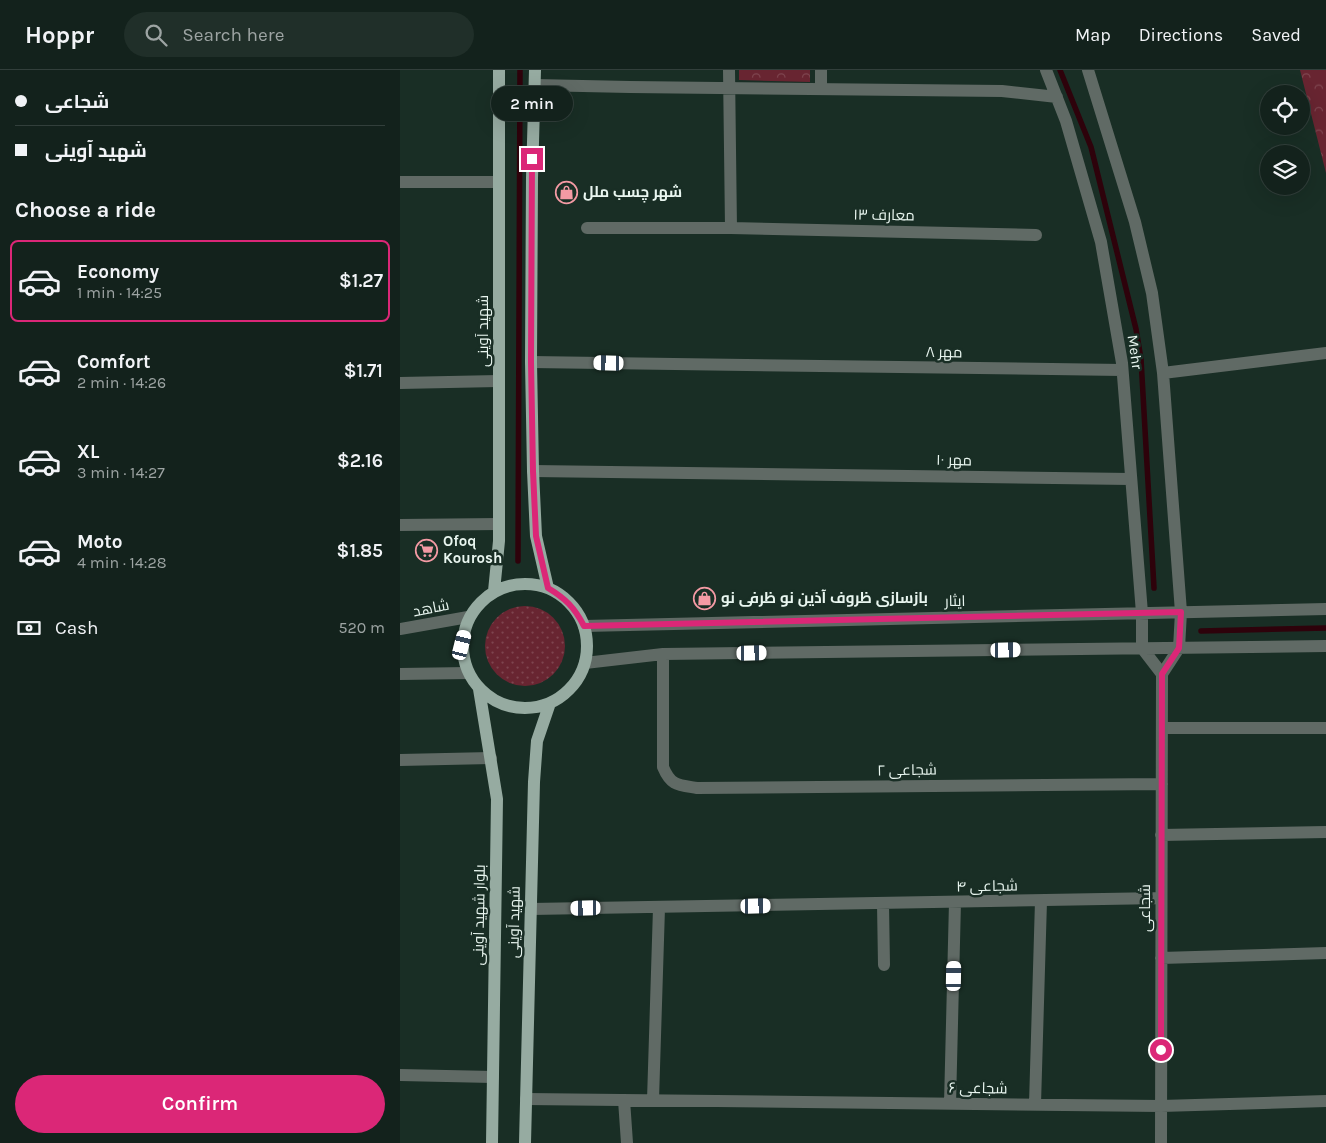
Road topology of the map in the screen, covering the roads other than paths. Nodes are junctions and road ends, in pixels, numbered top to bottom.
1 (498, 70) edge
2 (535, 70) edge
3 (729, 70) edge
4 (821, 70) edge
5 (1046, 70) edge
6 (1088, 70) edge
7 (535, 85) junction
8 (729, 89) junction
9 (821, 89) junction
10 (1057, 97) junction
11 (400, 182) edge
12 (498, 182) junction
13 (587, 228) dead end
14 (732, 228) junction
15 (1036, 235) dead end
16 (1326, 353) edge
17 (531, 362) junction
18 (1122, 370) junction
19 (1163, 373) junction
20 (498, 382) junction
21 (400, 383) edge
22 (533, 471) junction
23 (1130, 478) junction
24 (499, 524) junction
25 (400, 525) edge
26 (548, 588) junction
27 (494, 591) junction
28 (1326, 610) edge
29 (1181, 612) junction
30 (1142, 613) junction
31 (468, 618) junction
32 (584, 626) junction
33 (400, 629) edge
34 (1326, 646) edge
35 (1142, 648) junction
36 (1179, 648) junction
37 (663, 654) junction
38 (585, 663) junction
39 (468, 673) junction
40 (400, 674) edge
41 (1162, 674) junction
42 (479, 690) junction
43 (550, 703) junction
44 (1162, 728) junction
45 (1326, 728) edge
46 (491, 758) junction
47 (400, 760) edge
48 (1162, 784) junction
49 (1326, 832) edge
50 (1161, 835) junction
51 (1162, 898) junction
52 (1041, 901) junction
53 (955, 902) junction
54 (884, 904) junction
55 (659, 908) junction
56 (531, 909) junction
57 (1326, 953) edge
58 (1161, 958) junction
59 (884, 965) dead end
60 (400, 1075) edge
61 (493, 1077) junction
62 (526, 1099) junction
63 (624, 1100) junction
64 (653, 1100) junction
65 (1326, 1101) edge
66 (950, 1104) junction
67 (1035, 1104) junction
68 (1161, 1106) junction
69 (492, 1143) edge
70 (526, 1143) edge
71 (627, 1143) edge
72 (1161, 1143) edge

1 - 12 main road, شهید آوینی
2 - 7 main road
3 - 8 street
4 - 9 street
5 - 10 street, Mehr
6 - 19 street, Mehr
7 - 8 street
7 - 17 main road
8 - 9 street
8 - 14 street
9 - 10 street
10 - 18 street, Mehr
11 - 12 street
12 - 20 main road, شهید آوینی
13 - 14 street, معارف ۱۳
14 - 15 street, معارف ۱۳
16 - 19 street
17 - 18 street, مهر ۸
17 - 22 main road
18 - 23 street, Mehr
19 - 29 street, Mehr
20 - 21 street
20 - 24 main road, شهید آوینی
22 - 23 street, مهر ۱۰
22 - 26 main road
23 - 30 street, Mehr
24 - 25 street
24 - 27 main road, شهید آوینی
26 - 27 main road
26 - 32 main road
27 - 31 main road
28 - 29 street, ایثار
29 - 30 street, ایثار
29 - 36 street, Mehr
30 - 32 street, ایثار
30 - 35 street, Mehr
31 - 33 street, شاهد
31 - 39 main road
32 - 38 main road
34 - 36 street
35 - 36 street
35 - 37 street
35 - 41 street
36 - 41 street
37 - 38 street
37 - 48 street, شجاعی ۲
38 - 43 main road
39 - 40 street
39 - 42 main road
41 - 44 street, شجاعی
42 - 43 main road
42 - 46 main road, بلوار شهید آوینی
43 - 56 main road, شهید آوینی
44 - 45 street
44 - 48 street, شجاعی
46 - 47 street
46 - 61 main road, بلوار شهید آوینی
48 - 50 street, شجاعی
49 - 50 street
50 - 51 street, شجاعی
51 - 52 street, شجاعی ۴
51 - 58 street, شجاعی
52 - 53 street, شجاعی ۴
52 - 67 street
53 - 54 street, شجاعی ۴
53 - 66 street
54 - 55 street, شجاعی ۴
54 - 59 street
55 - 56 street, شجاعی ۴
55 - 64 street
56 - 62 main road, شهید آوینی
57 - 58 street
58 - 68 street, شجاعی
60 - 61 street
61 - 69 main road, بلوار شهید آوینی
62 - 63 street, شجاعی ۶
62 - 70 main road, شهید آوینی
63 - 64 street, شجاعی ۶
63 - 71 street
64 - 66 street, شجاعی ۶
65 - 68 street, شجاعی ۶
66 - 67 street, شجاعی ۶
67 - 68 street, شجاعی ۶
68 - 72 street, شجاعی

